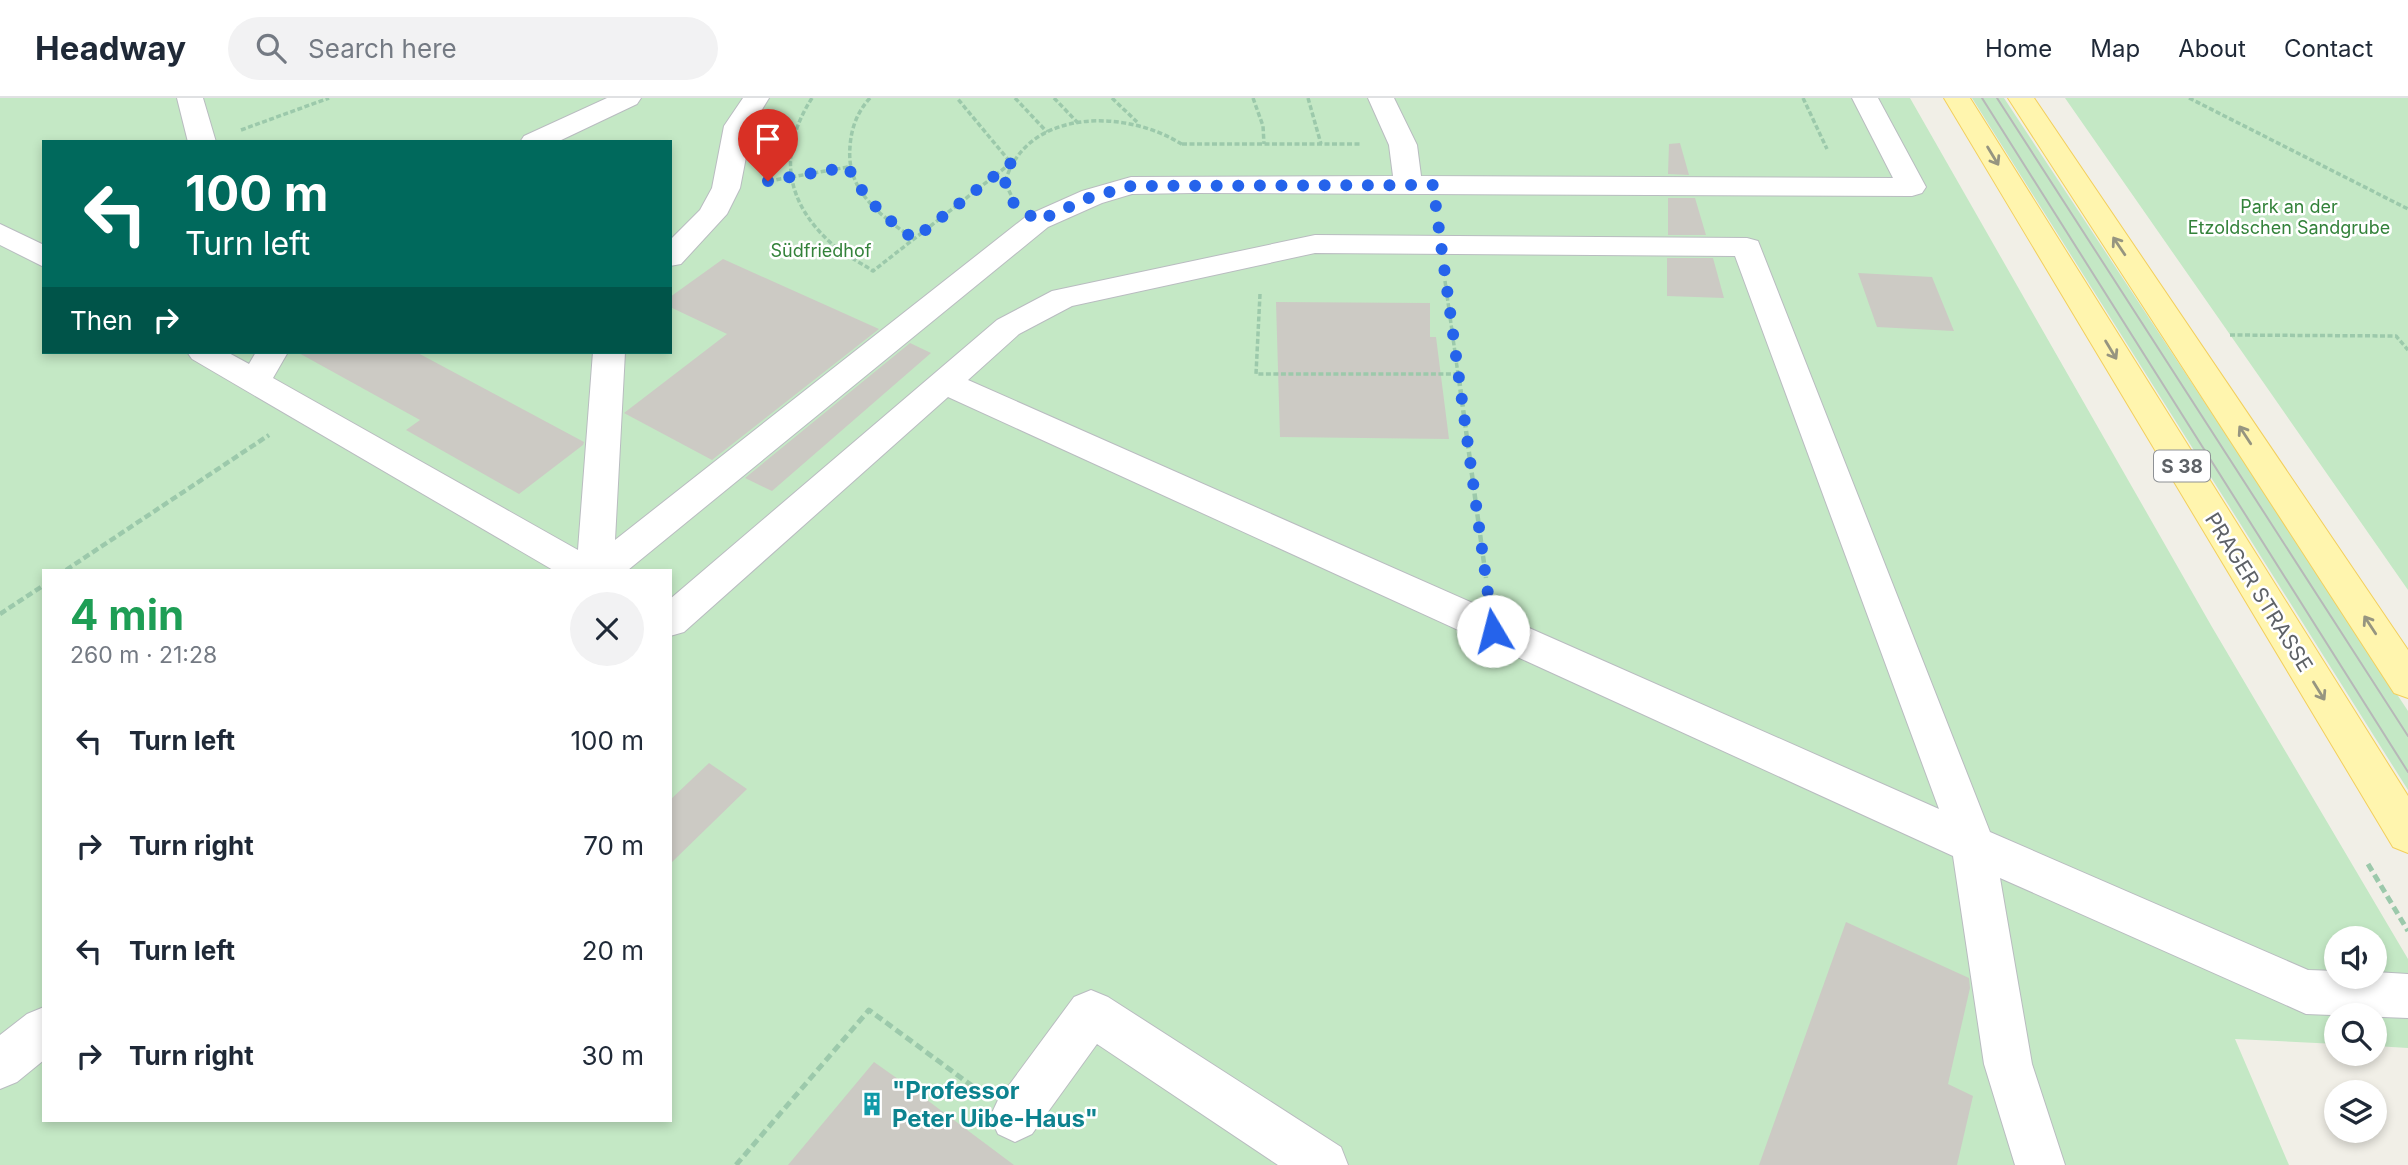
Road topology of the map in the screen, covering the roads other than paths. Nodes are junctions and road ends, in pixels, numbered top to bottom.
1 (190, 98) edge
2 (628, 98) edge
3 (756, 98) edge
4 (1381, 98) edge
5 (1865, 98) edge
6 (1957, 98) edge
7 (2021, 98) edge
8 (201, 140) edge
9 (538, 140) edge
10 (1432, 210) junction
11 (0, 233) edge
12 (672, 255) edge
13 (42, 257) edge
14 (209, 354) edge
15 (269, 354) edge
16 (609, 354) edge
17 (251, 367) edge
18 (945, 383) junction
19 (580, 569) edge
20 (595, 569) edge
21 (604, 569) edge
22 (672, 619) edge
23 (2408, 682) edge
24 (2408, 834) edge
25 (1973, 844) junction
26 (2408, 996) edge
27 (42, 1032) edge
28 (0, 1066) edge
29 (1015, 1117) road end
30 (1323, 1165) edge
31 (2040, 1165) edge

1 - 8 lane
2 - 9 lane
3 - 12 lane
4 - 10 lane
5 - 10 lane
6 -> 24 main road, PRAGER STRASSE / S 38
23 -> 7 main road
10 - 18 lane
10 - 21 lane
10 - 25 lane
11 - 13 lane
14 - 17 lane
15 - 17 lane
16 - 20 lane
17 - 19 lane
18 - 22 lane
18 - 25 lane
25 - 26 lane
25 - 31 lane
27 - 28 lane
29 - 30 lane

